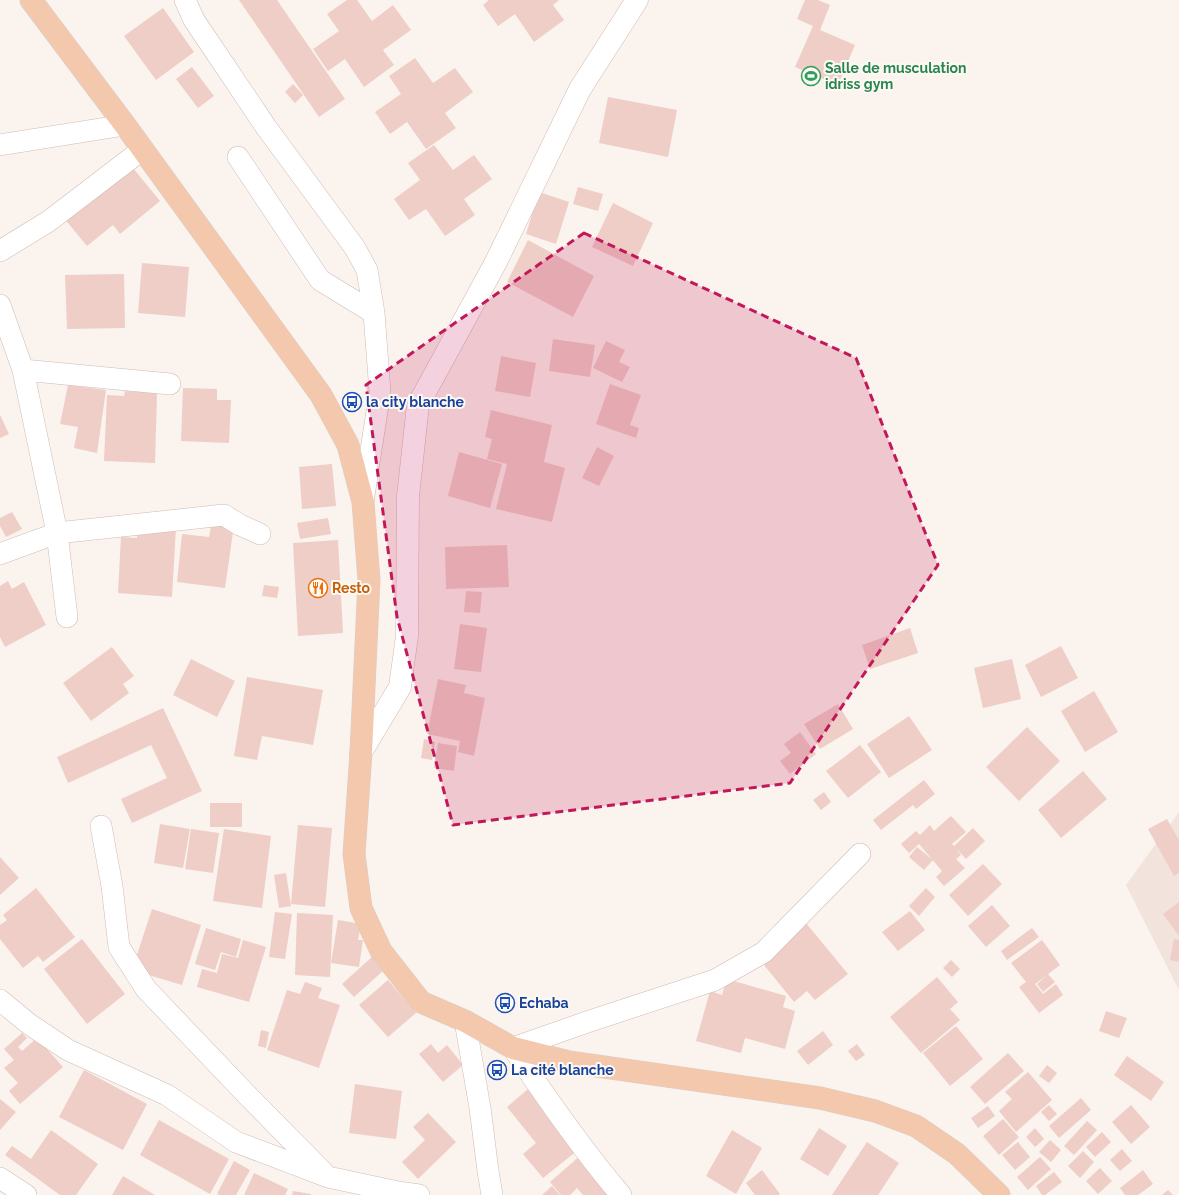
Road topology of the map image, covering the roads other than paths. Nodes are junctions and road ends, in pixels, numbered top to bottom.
1 (31, 0) edge
2 (186, 0) edge
3 (637, 0) edge
4 (125, 125) junction
5 (0, 145) edge
6 (143, 149) junction
7 (238, 157) dead end
8 (0, 251) edge
9 (0, 305) edge
10 (374, 313) junction
11 (23, 370) junction
12 (170, 384) dead end
13 (364, 502) junction
14 (57, 533) junction
15 (260, 534) dead end
16 (0, 554) edge
17 (67, 617) dead end
18 (361, 752) junction
19 (101, 826) dead end
20 (860, 854) dead end
21 (0, 1000) edge
22 (465, 1021) junction
23 (513, 1048) junction
24 (328, 1177) junction
25 (0, 1178) edge
26 (26, 1195) edge
27 (419, 1195) edge
28 (492, 1195) edge
29 (621, 1195) edge
30 (999, 1195) edge

1 - 4 main road
2 - 10 street
3 - 18 street
4 - 5 street
4 - 6 main road
6 - 8 street
6 - 13 main road
7 - 10 street
9 - 11 street
10 - 13 street
11 - 12 street
11 - 14 street
13 - 18 main road
14 - 15 street
14 - 16 street
14 - 17 street
18 - 22 main road
19 - 24 street
20 - 23 street
21 - 24 street
22 - 23 main road
22 - 28 street
23 - 29 street
23 - 30 main road
24 - 27 street
25 - 26 street

